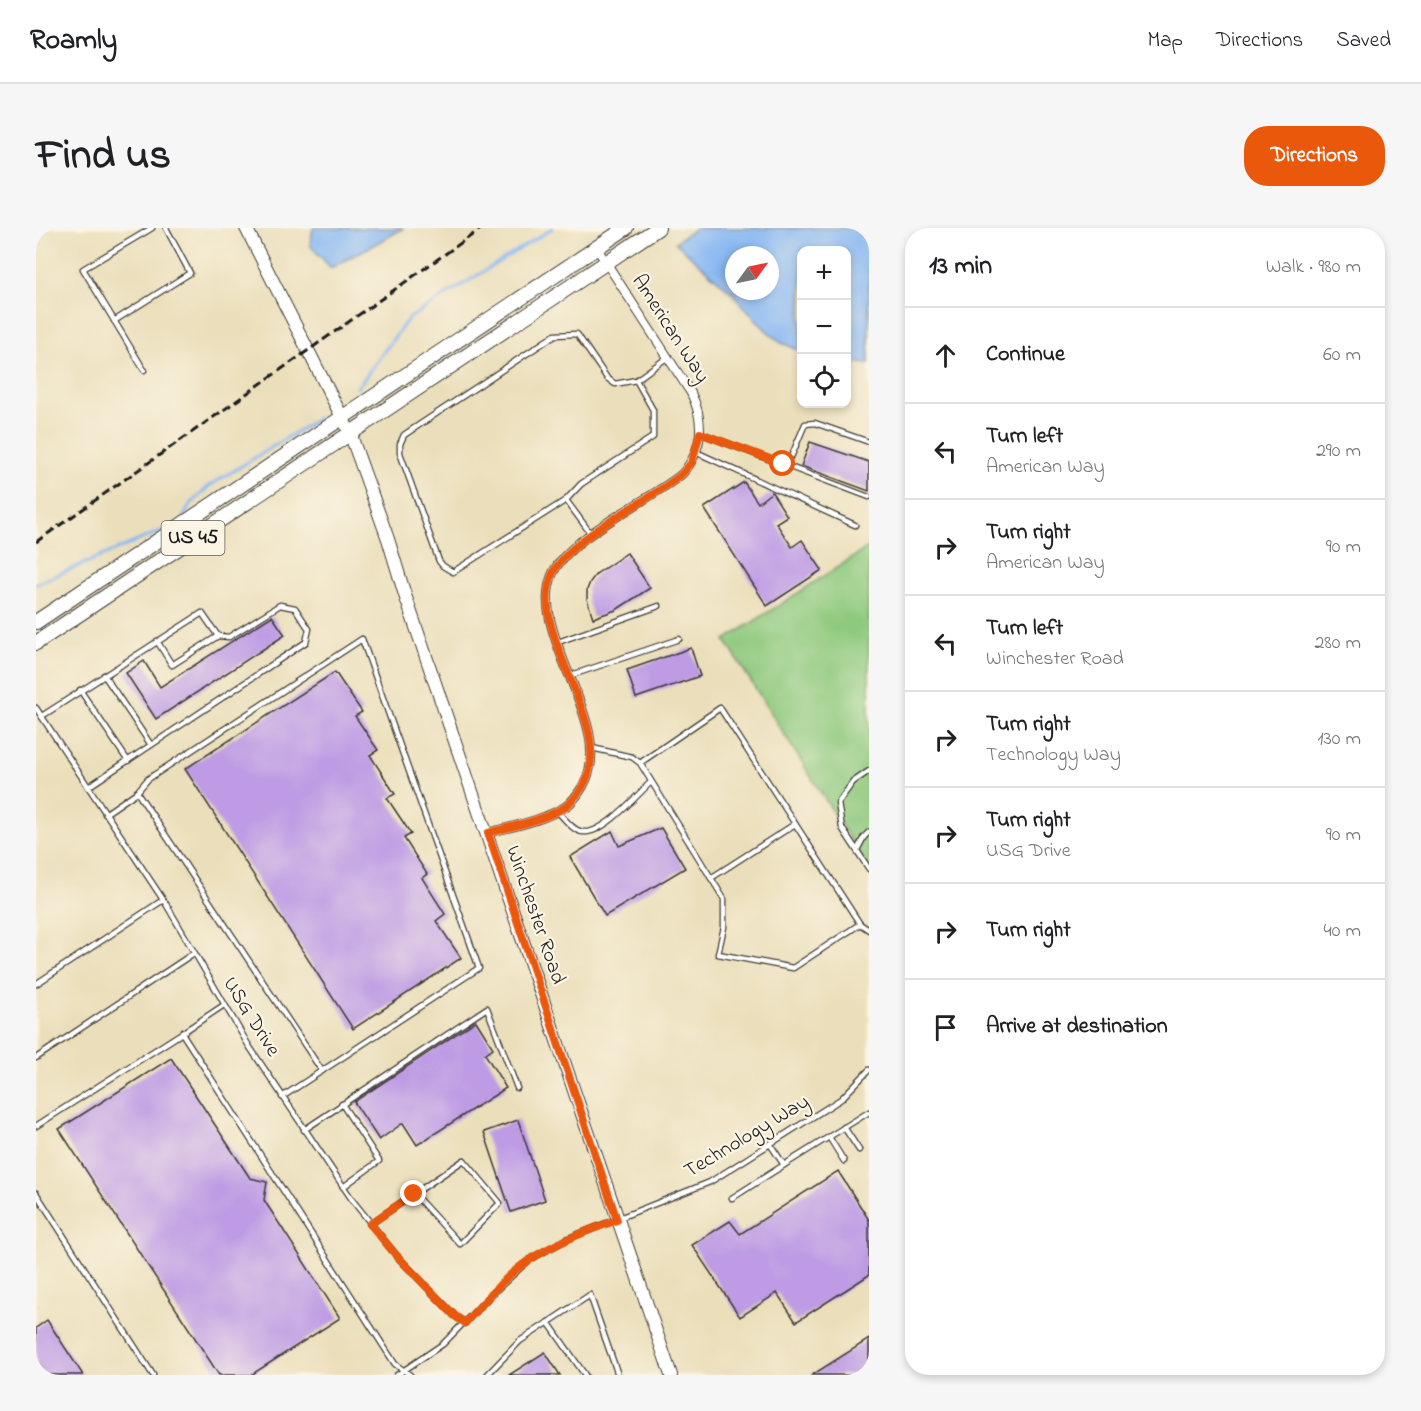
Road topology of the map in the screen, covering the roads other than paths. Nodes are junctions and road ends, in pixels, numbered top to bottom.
1 (152, 228) edge
2 (166, 228) edge
3 (246, 228) edge
4 (626, 228) edge
5 (658, 228) edge
6 (596, 247) junction
7 (606, 263) junction
8 (114, 321) junction
9 (668, 357) junction
10 (144, 370) dead end
11 (636, 380) junction
12 (341, 416) junction
13 (350, 433) junction
14 (700, 433) junction
15 (869, 442) edge
16 (696, 452) junction
17 (783, 464) junction
18 (869, 497) edge
19 (566, 500) junction
20 (855, 525) dead end
21 (591, 535) junction
22 (659, 606) dead end
23 (36, 622) edge
24 (218, 636) junction
25 (679, 639) dead end
26 (158, 641) junction
27 (558, 642) junction
28 (36, 643) edge
29 (104, 675) junction
30 (569, 676) junction
31 (80, 690) junction
32 (36, 708) edge
33 (42, 716) junction
34 (151, 745) junction
35 (592, 748) junction
36 (128, 761) junction
37 (640, 763) junction
38 (869, 771) edge
39 (651, 782) junction
40 (88, 788) junction
41 (137, 792) junction
42 (557, 811) junction
43 (105, 814) junction
44 (795, 824) junction
45 (869, 832) edge
46 (488, 833) junction
47 (857, 850) junction
48 (869, 869) edge
49 (711, 878) junction
50 (163, 900) junction
51 (860, 924) junction
52 (869, 930) edge
53 (194, 953) junction
54 (36, 984) edge
55 (224, 1005) junction
56 (182, 1033) junction
57 (36, 1058) edge
58 (322, 1071) junction
59 (868, 1072) edge
60 (517, 1088) dead end
61 (282, 1097) junction
62 (342, 1104) junction
63 (869, 1112) edge
64 (36, 1126) edge
65 (844, 1127) junction
66 (304, 1130) junction
67 (829, 1137) junction
68 (770, 1144) junction
69 (860, 1150) dead end
70 (844, 1161) dead end
71 (784, 1165) junction
72 (343, 1187) junction
73 (36, 1193) edge
74 (414, 1194) junction
75 (732, 1198) dead end
76 (617, 1220) junction
77 (370, 1224) junction
78 (548, 1322) junction
79 (465, 1323) junction
80 (404, 1373) edge
81 (153, 1375) edge
82 (397, 1375) edge
83 (410, 1375) edge
84 (487, 1375) edge
85 (585, 1375) edge
86 (618, 1375) edge
87 (671, 1375) edge

1 - 8 lane
2 - 8 lane
3 - 12 main road, Winchester Road
4 - 6 main road, US 45
5 - 7 main road, US 45
6 - 7 street, American Way
6 - 12 main road, US 45
7 - 9 street, American Way
7 - 13 main road, US 45
8 - 10 lane
9 - 11 lane
9 - 14 street, American Way
11 - 19 lane
11 - 19 lane
12 - 13 main road, Winchester Road
12 - 23 main road, US 45
13 - 28 main road, US 45
13 - 46 main road, Winchester Road
14 - 16 street, American Way
14 - 17 lane
15 - 17 lane
16 - 20 lane
16 - 21 street, American Way
17 - 18 lane
19 - 21 lane
21 - 27 street, American Way
22 - 27 lane
24 - 26 lane
24 - 26 lane
24 - 34 lane
25 - 30 lane
26 - 29 lane
27 - 30 street, American Way
29 - 31 lane
29 - 34 lane
30 - 35 street, American Way
31 - 33 lane
31 - 36 lane
32 - 33 lane, USG Drive
33 - 40 lane, USG Drive
34 - 36 lane
35 - 37 lane
35 - 42 street, American Way
36 - 40 lane
37 - 39 lane
37 - 44 lane
38 - 47 lane
39 - 42 lane
39 - 49 lane
40 - 43 lane, USG Drive
41 - 43 lane
41 - 58 lane
41 - 58 lane
42 - 46 street, American Way
43 - 50 lane, USG Drive
44 - 49 lane
44 - 51 lane
45 - 47 lane
46 - 76 main road, Winchester Road
47 - 48 lane
49 - 51 lane
50 - 53 lane, USG Drive
50 - 54 lane
51 - 52 lane
53 - 55 lane, USG Drive
53 - 57 lane
55 - 56 lane
55 - 61 lane, USG Drive
56 - 64 lane
56 - 80 lane
58 - 61 lane
59 - 68 lane, Technology Way
60 - 62 lane
61 - 66 lane, USG Drive
62 - 66 lane
62 - 72 lane
63 - 65 lane
65 - 67 lane
65 - 69 lane
66 - 72 lane, USG Drive
67 - 70 lane
67 - 71 lane
68 - 71 lane
68 - 76 lane, Technology Way
71 - 75 lane
72 - 77 lane, USG Drive
73 - 81 lane
74 - 74 lane
74 - 77 lane
76 - 79 lane, Technology Way
76 - 87 main road, Winchester Road
77 - 79 lane, USG Drive
78 - 84 lane
78 - 85 lane
78 - 86 lane
79 - 80 lane, Technology Way
80 - 82 lane, Technology Way
80 - 83 lane

